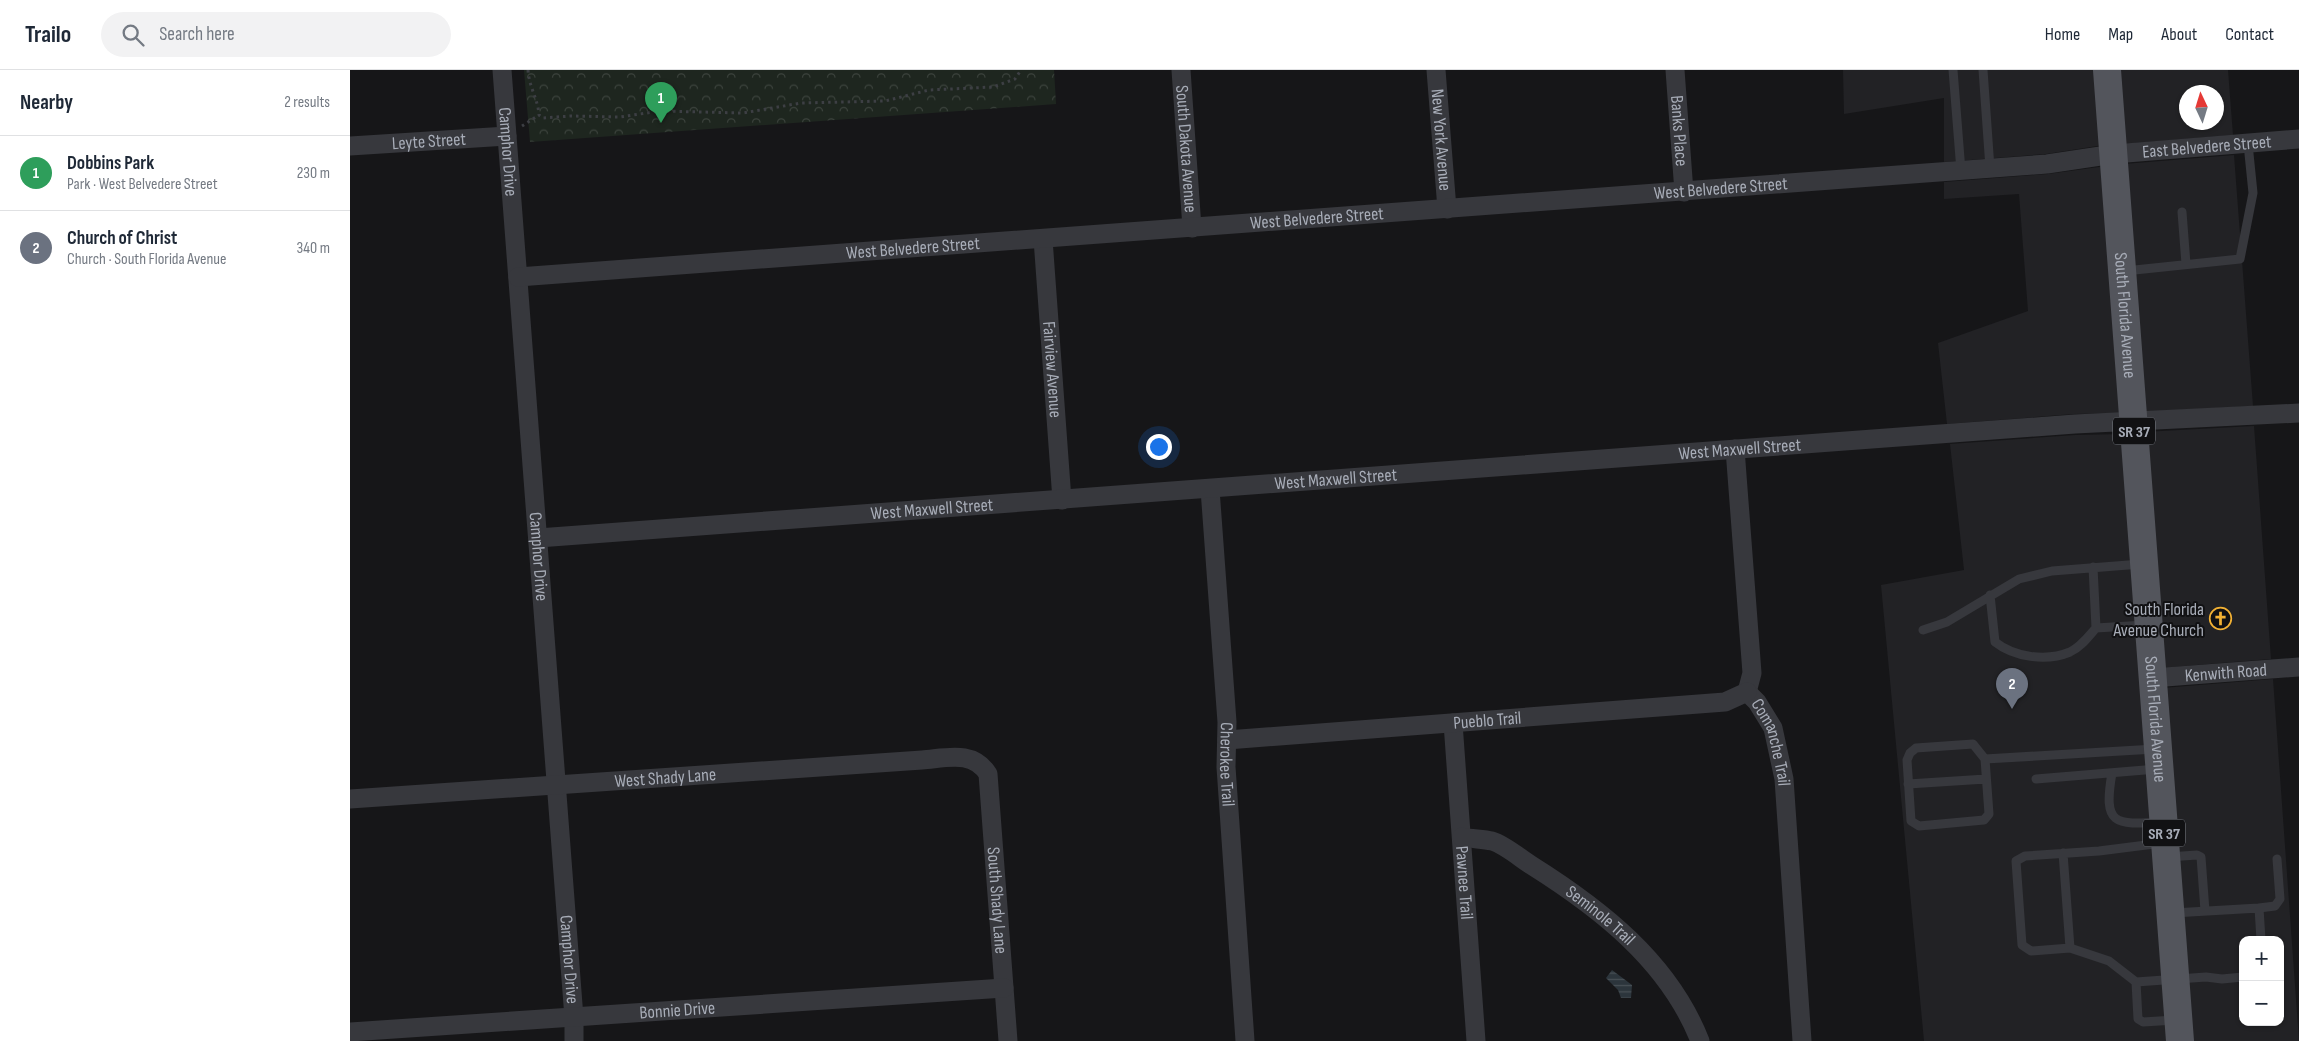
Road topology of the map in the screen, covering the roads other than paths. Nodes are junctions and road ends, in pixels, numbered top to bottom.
1 (502, 70) edge
2 (1181, 70) edge
3 (1436, 70) edge
4 (1674, 70) edge
5 (1954, 70) edge
6 (1983, 70) edge
7 (2107, 70) edge
8 (507, 136) junction
9 (2299, 139) edge
10 (2248, 144) junction
11 (350, 146) edge
12 (2114, 154) junction
13 (1990, 168) junction
14 (1960, 171) junction
15 (1684, 192) junction
16 (1446, 209) junction
17 (2182, 212) dead end
18 (1192, 228) junction
19 (1043, 239) junction
20 (2186, 264) junction
21 (2123, 271) junction
22 (518, 277) junction
23 (2299, 413) edge
24 (2134, 423) junction
25 (1735, 449) junction
26 (1210, 489) junction
27 (1062, 500) junction
28 (538, 538) junction
29 (2144, 563) junction
30 (2093, 567) junction
31 (1990, 595) junction
32 (2148, 625) junction
33 (2096, 628) junction
34 (1924, 630) dead end
35 (2299, 667) edge
36 (2152, 678) junction
37 (1747, 692) junction
38 (1453, 723) junction
39 (1227, 740) junction
40 (1985, 759) junction
41 (2158, 759) junction
42 (980, 762) joint
43 (2112, 773) junction
44 (1986, 779) junction
45 (2036, 779) dead end
46 (1908, 784) junction
47 (555, 786) junction
48 (350, 799) edge
49 (1462, 838) junction
50 (2165, 840) junction
51 (2063, 854) junction
52 (2277, 859) dead end
53 (2259, 908) junction
54 (2205, 911) junction
55 (2170, 914) junction
56 (2261, 936) edge
57 (2070, 948) junction
58 (2239, 977) edge
59 (2175, 980) junction
60 (2136, 982) junction
61 (1004, 988) junction
62 (574, 1018) junction
63 (2179, 1030) edge
64 (350, 1032) edge
65 (574, 1041) edge
66 (1008, 1041) edge
67 (1245, 1041) edge
68 (1476, 1041) edge
69 (1700, 1041) edge
70 (1802, 1041) edge

1 - 8 street, Camphor Drive
2 - 18 street, South Dakota Avenue
3 - 16 street, New York Avenue
4 - 15 street, Banks Place
5 - 14 lane
6 - 13 lane
7 - 12 main road, South Florida Avenue / SR 37
8 - 11 street, Leyte Street
8 - 22 street, Camphor Drive
9 - 10 street, East Belvedere Street
10 - 12 street, East Belvedere Street
10 - 20 lane
12 - 13 street, West Belvedere Street
12 - 21 main road, South Florida Avenue / SR 37
13 - 14 street, West Belvedere Street
14 - 15 street, West Belvedere Street
15 - 16 street, West Belvedere Street
16 - 18 street, West Belvedere Street
17 - 20 lane
18 - 19 street, West Belvedere Street
19 - 22 street, West Belvedere Street
19 - 27 street, Fairview Avenue
20 - 21 lane
21 - 24 main road, South Florida Avenue / SR 37
22 - 28 street, Camphor Drive
23 - 24 street, West Maxwell Street
24 - 25 street, West Maxwell Street
24 - 29 main road, South Florida Avenue / SR 37
25 - 26 street, West Maxwell Street
25 - 37 street, Comanche Trail
26 - 27 street, West Maxwell Street
26 - 39 street, Cherokee Trail
27 - 28 street, West Maxwell Street
28 - 47 street, Camphor Drive
29 - 30 lane
29 - 32 main road, South Florida Avenue / SR 37
30 - 31 lane
30 - 33 lane
31 - 33 lane
31 - 34 lane
32 - 33 lane
32 - 36 main road, South Florida Avenue / SR 37
35 - 36 street, Kenwith Road
36 - 41 main road, South Florida Avenue / SR 37
37 - 38 street, Pueblo Trail
37 - 70 street, Comanche Trail
38 - 39 street, Pueblo Trail
38 - 49 street, Pawnee Trail
39 - 67 street, Cherokee Trail
40 - 41 lane
40 - 44 lane
40 - 46 lane
41 - 43 lane
41 - 50 main road, South Florida Avenue / SR 37
42 - 47 street, West Shady Lane
42 - 61 street, South Shady Lane
43 - 45 lane
43 - 50 lane
44 - 46 lane
44 - 46 lane
47 - 48 street, West Shady Lane
47 - 62 street, Camphor Drive
49 - 68 street, Pawnee Trail
49 - 69 street, Seminole Trail
50 - 51 lane
50 - 54 lane
50 - 55 main road, South Florida Avenue / SR 37
51 - 57 lane
51 - 57 lane
52 - 53 lane
53 - 54 lane
53 - 56 lane
54 - 55 lane
55 - 59 main road, South Florida Avenue / SR 37
57 - 60 lane
58 - 59 lane
59 - 60 lane
59 - 63 main road, South Florida Avenue / SR 37
60 - 63 lane
61 - 62 street, Bonnie Drive
61 - 66 street, South Shady Lane
62 - 64 street, Bonnie Drive
62 - 65 street, Camphor Drive

